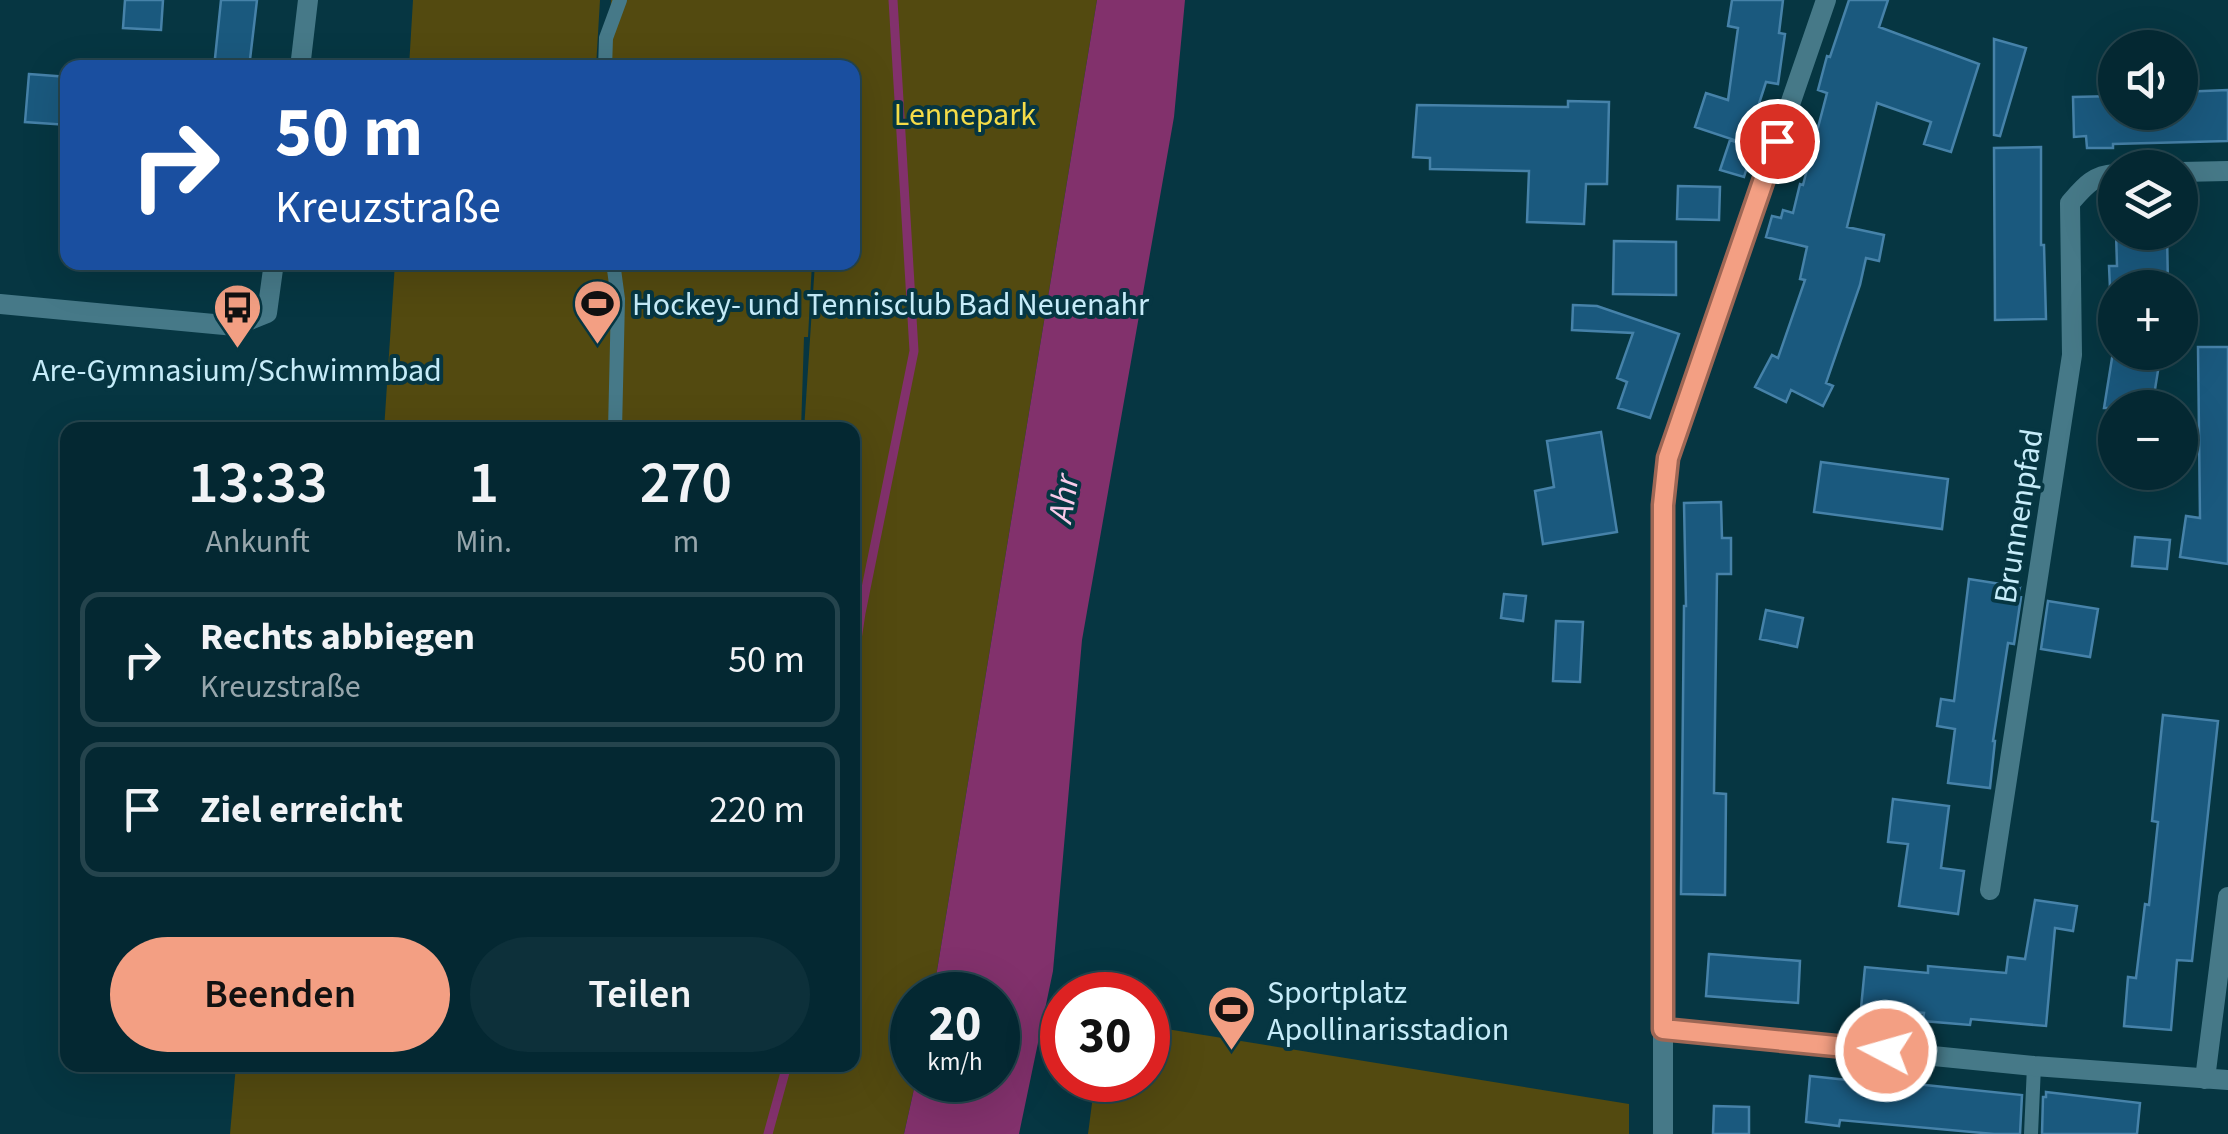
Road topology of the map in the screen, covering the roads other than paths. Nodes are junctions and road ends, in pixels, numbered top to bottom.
1 (308, 0) edge
2 (620, 0) edge
3 (1826, 0) edge
4 (301, 60) edge
5 (605, 60) edge
6 (2228, 170) edge
7 (2198, 171) edge
8 (2098, 178) edge
9 (273, 270) edge
10 (614, 270) edge
11 (0, 304) edge
12 (615, 422) edge
13 (1990, 890) dead end
14 (2228, 896) edge
15 (1663, 1029) junction
16 (2034, 1066) junction
17 (2205, 1078) junction
18 (2228, 1080) edge
19 (1663, 1134) edge
20 (2031, 1134) edge

1 - 4 street
2 - 5 lane
3 - 15 street
6 - 7 street
8 - 13 street, Brunnenpfad
9 - 11 street
10 - 12 lane
14 - 17 street
15 - 16 street
15 - 19 street
16 - 17 street
16 - 20 lane
17 - 18 street

